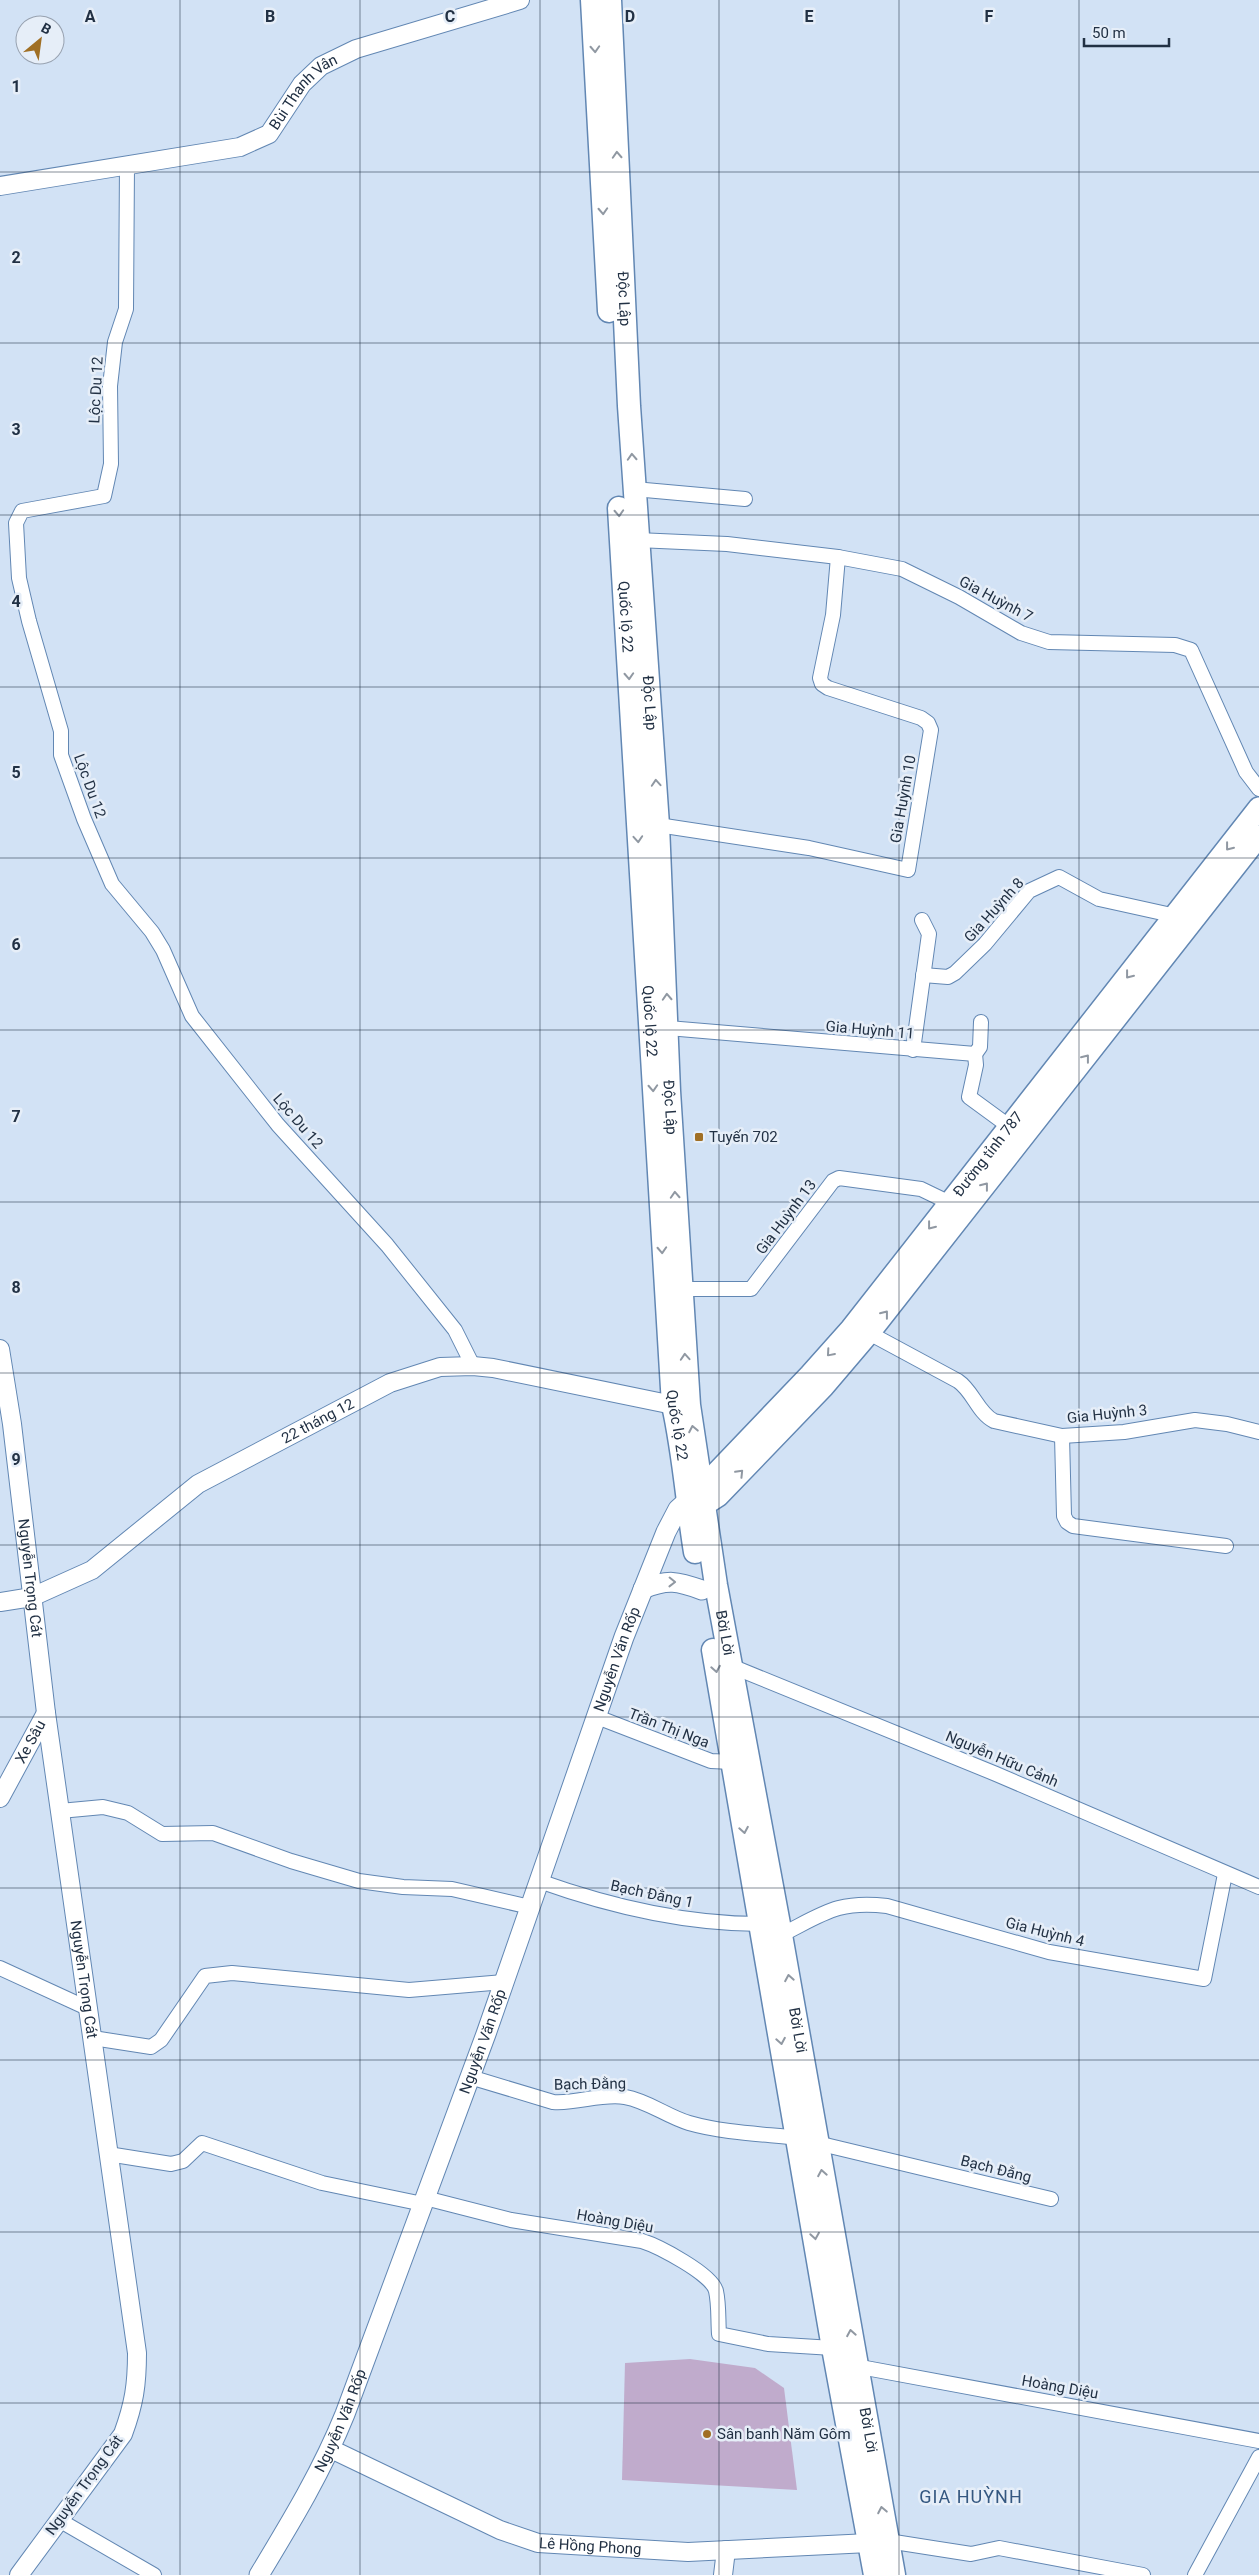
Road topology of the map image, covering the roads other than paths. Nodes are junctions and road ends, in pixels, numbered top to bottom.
1 (520, 0) edge
2 (592, 0) edge
3 (610, 0) edge
4 (127, 165) junction
5 (0, 186) edge
6 (634, 489) junction
7 (745, 499) dead end
8 (629, 540) junction
9 (838, 557) junction
10 (1259, 789) edge
11 (1259, 808) edge
12 (658, 825) junction
13 (1259, 836) edge
14 (1176, 916) junction
15 (922, 920) dead end
16 (923, 974) junction
17 (981, 1022) dead end
18 (668, 1028) junction
19 (913, 1050) junction
20 (975, 1054) junction
21 (1010, 1127) junction
22 (950, 1203) junction
23 (680, 1289) junction
24 (869, 1333) junction
25 (0, 1349) edge
26 (473, 1366) junction
27 (681, 1405) junction
28 (6, 1422) edge
29 (1259, 1432) edge
30 (1062, 1436) junction
31 (698, 1498) junction
32 (1226, 1546) dead end
33 (643, 1589) junction
34 (702, 1590) junction
35 (32, 1596) junction
36 (0, 1602) edge
37 (731, 1666) junction
38 (46, 1713) junction
39 (596, 1717) junction
40 (732, 1762) junction
41 (0, 1798) edge
42 (60, 1811) junction
43 (1225, 1874) junction
44 (539, 1881) junction
45 (1259, 1887) edge
46 (530, 1907) junction
47 (760, 1924) junction
48 (781, 1935) junction
49 (0, 1968) edge
50 (504, 1982) junction
51 (87, 2008) junction
52 (93, 2038) junction
53 (470, 2077) junction
54 (808, 2141) junction
55 (108, 2154) junction
56 (1051, 2199) dead end
57 (424, 2201) junction
58 (833, 2348) junction
59 (855, 2366) junction
60 (1259, 2440) edge
61 (331, 2449) junction
62 (1259, 2457) edge
63 (59, 2520) junction
64 (878, 2542) junction
65 (726, 2550) junction
66 (19, 2575) edge
67 (154, 2575) edge
68 (260, 2575) edge
69 (723, 2575) edge
70 (875, 2575) edge
71 (894, 2575) edge
72 (1143, 2575) edge
73 (1195, 2575) edge

1 - 4 street, Bùi Thanh Vân
2 -> 8 highway, Độc Lập
6 -> 3 highway, Độc Lập
4 - 5 street, Bùi Thanh Vân
4 - 26 street, Lộc Du 12
6 - 7 street
6 - 8 highway, Độc Lập
8 - 9 street, Gia Huỳnh 7
12 -> 8 highway, Độc Lập
8 -> 27 highway, Quốc lộ 22
9 - 10 street, Gia Huỳnh 7
9 - 12 street, Gia Huỳnh 10
11 -> 14 main road, Đường tỉnh 787
18 -> 12 highway, Độc Lập
24 -> 13 main road, Đường tỉnh 787
14 - 16 street, Gia Huỳnh 8
14 -> 21 main road, Đường tỉnh 787
15 - 16 street
16 - 19 street
17 - 20 street
18 - 19 street, Gia Huỳnh 11
23 -> 18 highway, Độc Lập
19 - 20 street, Gia Huỳnh 11
20 - 21 street
21 - 22 main road, Đường tỉnh 787
22 - 23 street, Gia Huỳnh 13
22 -> 31 main road, Đường tỉnh 787
27 -> 23 highway, Độc Lập
24 - 30 street, Gia Huỳnh 3
31 -> 24 main road, Đường tỉnh 787
25 - 28 street, Nguyễn Trọng Cát
26 - 27 street, 22 tháng 12
26 - 35 street, 22 tháng 12
27 - 31 highway, Quốc lộ 22
28 - 35 street, Nguyễn Trọng Cát
29 - 30 street, Gia Huỳnh 3
30 - 32 street
31 - 33 main road, Nguyễn Văn Rốp
31 - 34 highway, Bời Lời
31 - 37 highway, Bời Lời
33 -> 34 main road
33 - 39 main road, Nguyễn Văn Rốp
34 -> 40 highway, Bời Lời
35 - 36 street, 22 tháng 12
35 - 38 street, Nguyễn Trọng Cát
37 - 43 street, Nguyễn Hữu Cảnh
37 - 48 highway, Bời Lời
38 - 41 street, Xe Sâu
38 - 42 street, Nguyễn Trọng Cát
39 - 40 street, Trần Thị Nga
39 - 44 main road, Nguyễn Văn Rốp
40 -> 47 highway, Bời Lời
42 - 46 street
42 - 51 street, Nguyễn Trọng Cát
43 - 45 street, Nguyễn Hữu Cảnh
43 - 48 street, Gia Huỳnh 4
44 - 46 main road, Nguyễn Văn Rốp
44 - 47 street, Bạch Đằng 1
46 - 50 main road, Nguyễn Văn Rốp
47 -> 54 highway, Bời Lời
54 -> 48 highway, Bời Lời
49 - 51 street
50 - 52 street
50 - 53 main road, Nguyễn Văn Rốp
51 - 52 street, Nguyễn Trọng Cát
52 - 55 street, Nguyễn Trọng Cát
53 - 54 street, Bạch Đằng
53 - 57 main road, Nguyễn Văn Rốp
54 - 56 street, Bạch Đằng
54 -> 58 highway, Bời Lời
59 -> 54 highway, Bời Lời
55 - 57 street, Hoàng Diệu
55 - 63 street, Nguyễn Trọng Cát
57 - 58 street, Hoàng Diệu
57 - 61 main road, Nguyễn Văn Rốp
58 - 64 highway, Bời Lời
59 - 60 street, Hoàng Diệu
64 -> 59 highway, Bời Lời
61 - 65 street, Lê Hồng Phong
61 - 68 main road, Nguyễn Văn Rốp
62 - 73 street
63 - 66 street, Nguyễn Trọng Cát
63 - 67 street
64 - 65 street, Lê Hồng Phong
64 - 70 highway, Bời Lời
64 - 71 highway, Bời Lời
64 - 72 street, Lê Hồng Phong
65 - 69 street

